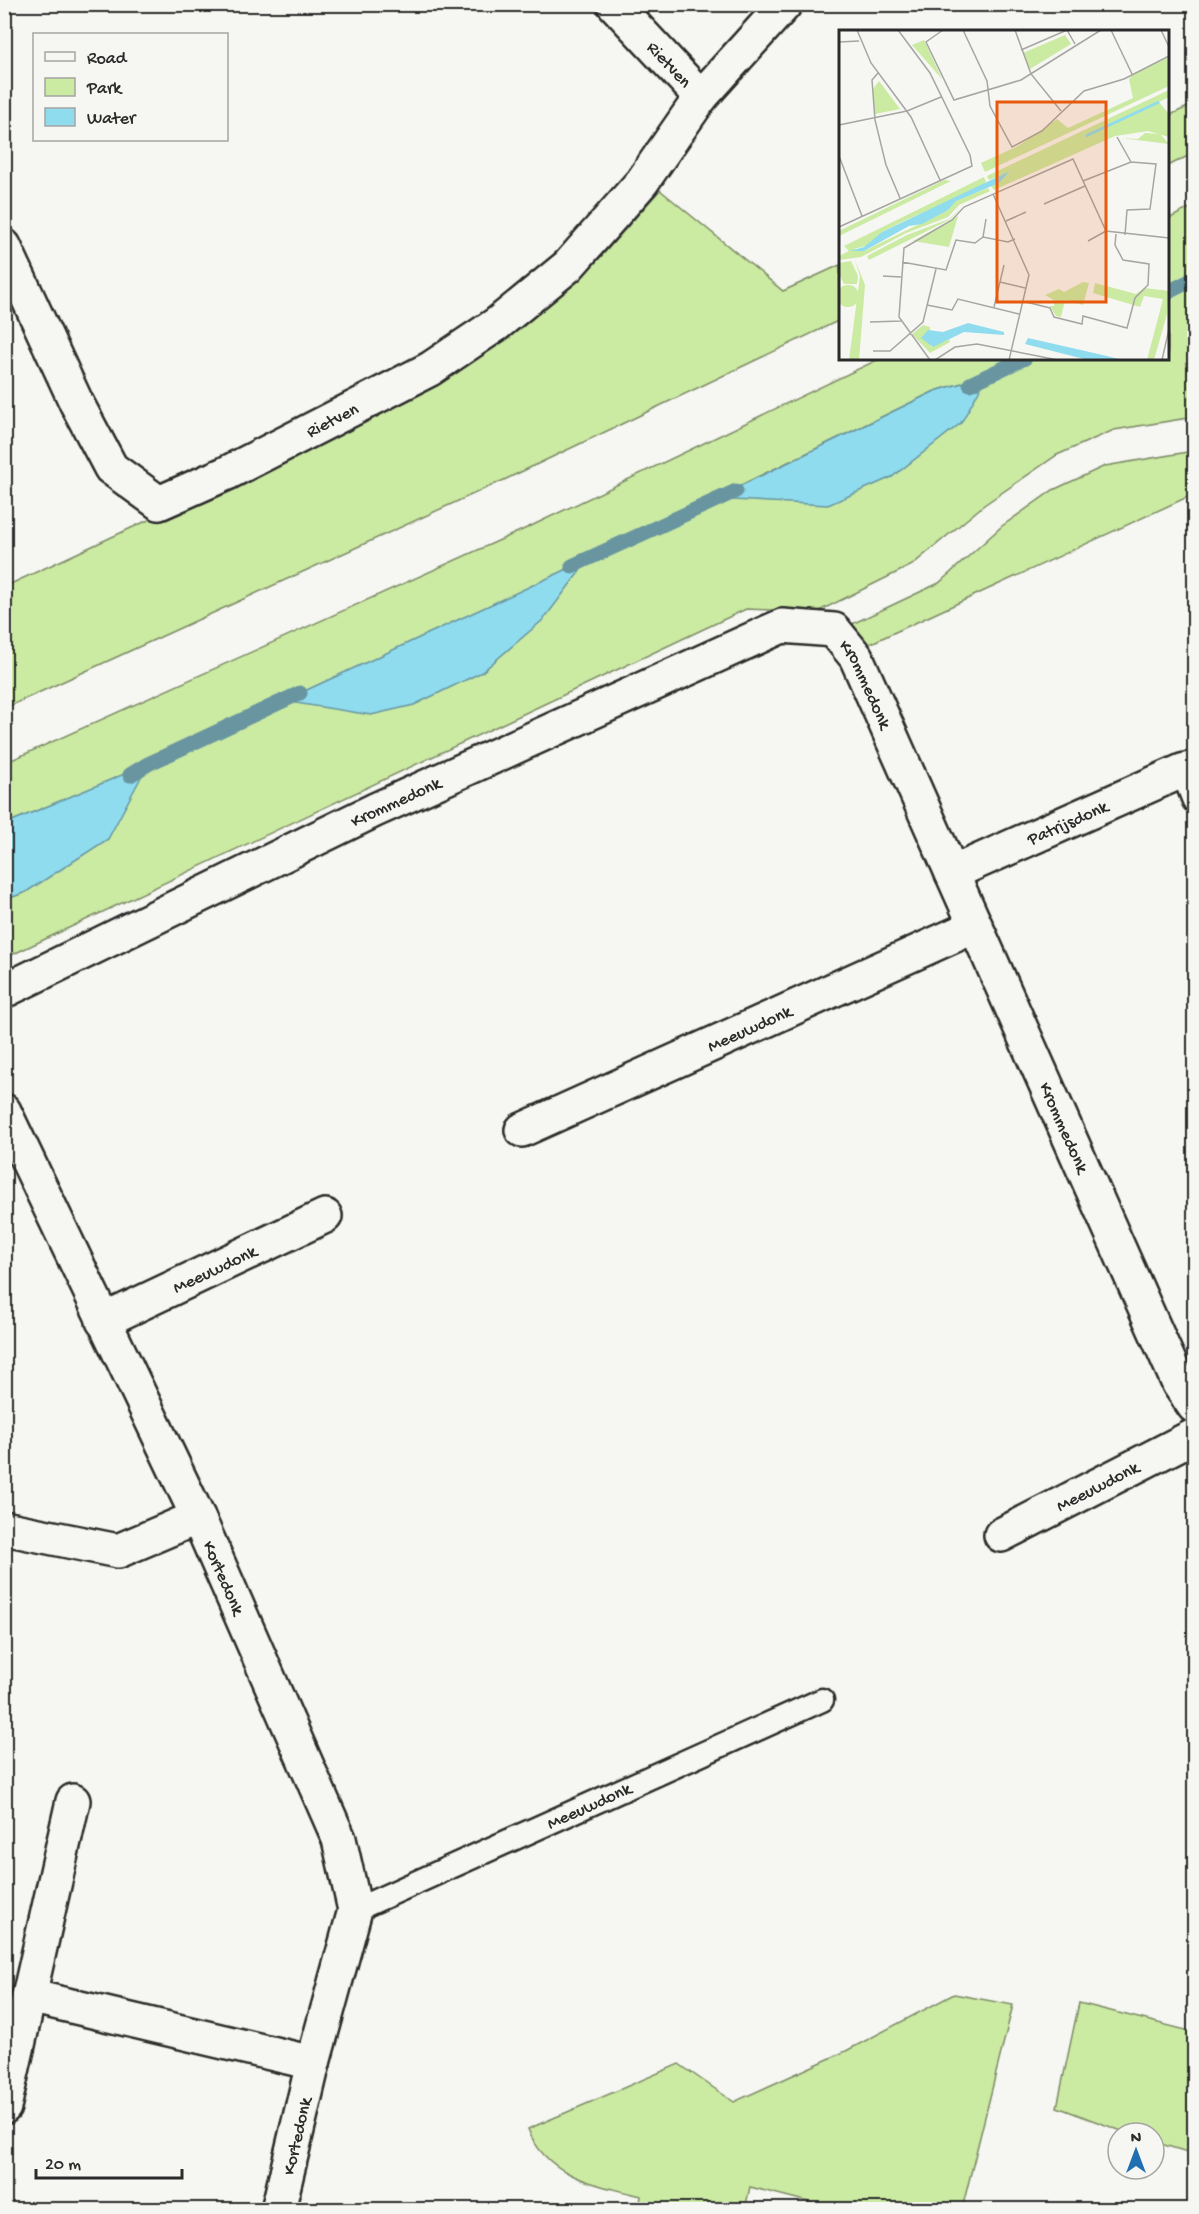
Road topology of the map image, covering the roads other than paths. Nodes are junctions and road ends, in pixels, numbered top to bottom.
1 (614, 4) edge
2 (785, 4) edge
3 (701, 97) junction
4 (4, 246) edge
5 (1188, 769) edge
6 (1194, 801) edge
7 (952, 873) junction
8 (975, 926) junction
9 (4, 991) edge
10 (4, 1111) edge
11 (522, 1130) dead end
12 (325, 1216) dead end
13 (103, 1321) junction
14 (1194, 1406) edge
15 (1194, 1436) edge
16 (198, 1517) junction
17 (4, 1528) edge
18 (1000, 1535) dead end
19 (822, 1700) dead end
20 (73, 1801) dead end
21 (355, 1910) junction
22 (29, 1996) junction
23 (313, 2063) junction
24 (4, 2107) edge
25 (284, 2208) edge

1 - 3 street, Rietven
2 - 3 street, Rietven
3 - 4 street, Rietven
5 - 6 lane, Patrijsdonk
5 - 7 street, Patrijsdonk
7 - 8 street, Krommedonk
7 - 9 street, Krommedonk
8 - 11 street, Meeuwdonk
8 - 14 street, Krommedonk
10 - 13 street, Kortedonk
12 - 13 street, Meeuwdonk
13 - 16 street, Kortedonk
15 - 18 street, Meeuwdonk
16 - 17 street
16 - 21 street, Kortedonk
19 - 21 lane, Meeuwdonk
20 - 22 street
21 - 23 street, Kortedonk
22 - 23 street
22 - 24 street
23 - 25 street, Kortedonk

